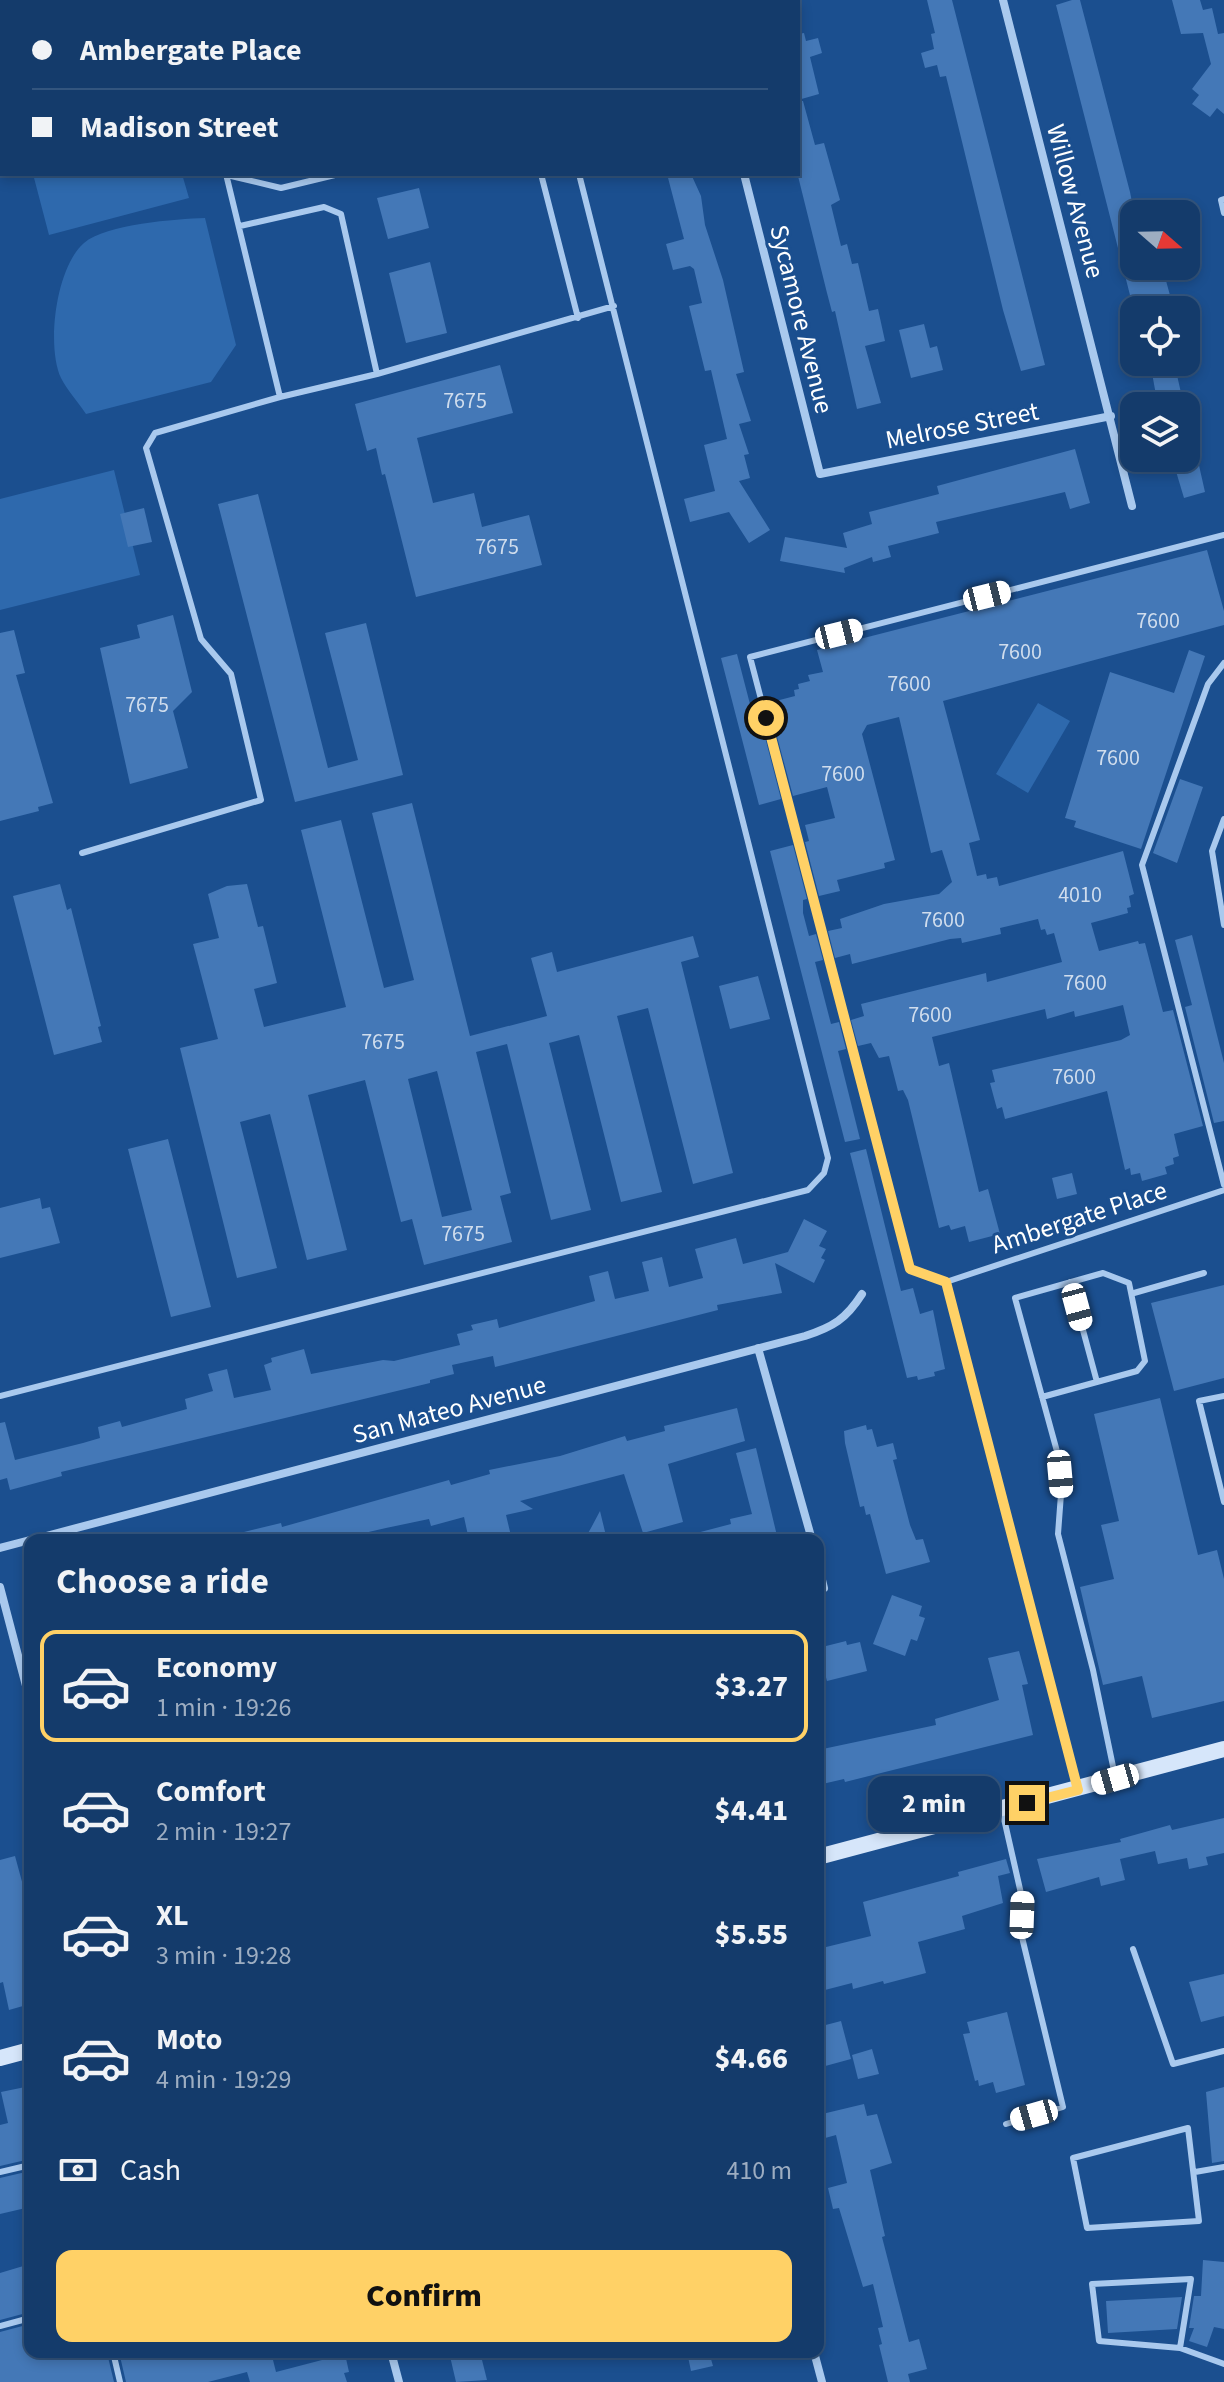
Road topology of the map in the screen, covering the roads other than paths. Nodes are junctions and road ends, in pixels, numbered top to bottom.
1 (1003, 0) edge
2 (228, 176) edge
3 (235, 176) edge
4 (331, 176) edge
5 (542, 176) edge
6 (580, 176) edge
7 (745, 176) edge
8 (1224, 199) edge
9 (1224, 213) edge
10 (240, 226) junction
11 (614, 306) junction
12 (578, 318) junction
13 (377, 374) junction
14 (280, 397) junction
15 (1111, 416) junction
16 (820, 474) joint
17 (1132, 506) dead end
18 (1224, 535) edge
19 (1224, 663) edge
20 (1224, 819) edge
21 (82, 853) dead end
22 (1224, 925) edge
23 (1224, 1187) edge
24 (1204, 1273) dead end
25 (946, 1282) junction
26 (1070, 1282) junction
27 (1134, 1293) junction
28 (862, 1294) dead end
29 (758, 1348) junction
30 (1097, 1382) junction
31 (0, 1396) edge
32 (1224, 1396) edge
33 (1042, 1397) junction
34 (1224, 1502) edge
35 (54, 1534) edge
36 (810, 1534) edge
37 (24, 1542) edge
38 (0, 1548) edge
39 (0, 1587) edge
40 (24, 1678) edge
41 (1224, 1749) edge
42 (1115, 1779) junction
43 (1078, 1790) junction
44 (1002, 1810) junction
45 (824, 1855) edge
46 (1133, 1949) dead end
47 (1224, 2051) edge
48 (24, 2052) edge
49 (0, 2058) edge
50 (1006, 2124) dead end
51 (24, 2166) edge
52 (1224, 2167) edge
53 (0, 2172) edge
54 (1195, 2172) junction
55 (24, 2320) edge
56 (0, 2326) edge
57 (1180, 2348) junction
58 (114, 2358) edge
59 (393, 2358) edge
60 (816, 2358) edge
61 (1224, 2364) edge
62 (120, 2382) edge
63 (399, 2382) edge
64 (822, 2382) edge

1 - 15 street, Willow Avenue
2 - 10 lane
3 - 4 lane
5 - 12 lane
6 - 11 lane
7 - 16 street, Sycamore Avenue
8 - 9 lane
10 - 13 lane
10 - 14 lane
11 - 12 lane
11 - 31 lane
12 - 13 lane
13 - 14 lane
14 - 21 lane
15 - 16 street, Melrose Street
15 - 17 street, Willow Avenue
18 - 25 lane
19 - 23 lane, Ambergate Place
20 - 22 lane
23 - 25 lane, Ambergate Place
24 - 27 lane
25 - 43 lane
26 - 27 lane
26 - 30 lane
26 - 33 lane
27 - 30 lane
28 - 29 street, San Mateo Avenue
29 - 35 street, San Mateo Avenue
29 - 36 street
30 - 33 lane
32 - 34 lane
33 - 42 lane
37 - 38 street, San Mateo Avenue
39 - 40 street
41 - 42 main road
42 - 43 main road
43 - 44 main road
44 - 45 main road
44 - 50 lane
46 - 47 lane
48 - 49 main road
51 - 53 lane
52 - 54 lane
54 - 54 lane
55 - 56 lane
57 - 57 lane
57 - 61 lane
58 - 62 lane
59 - 63 street
60 - 64 street

